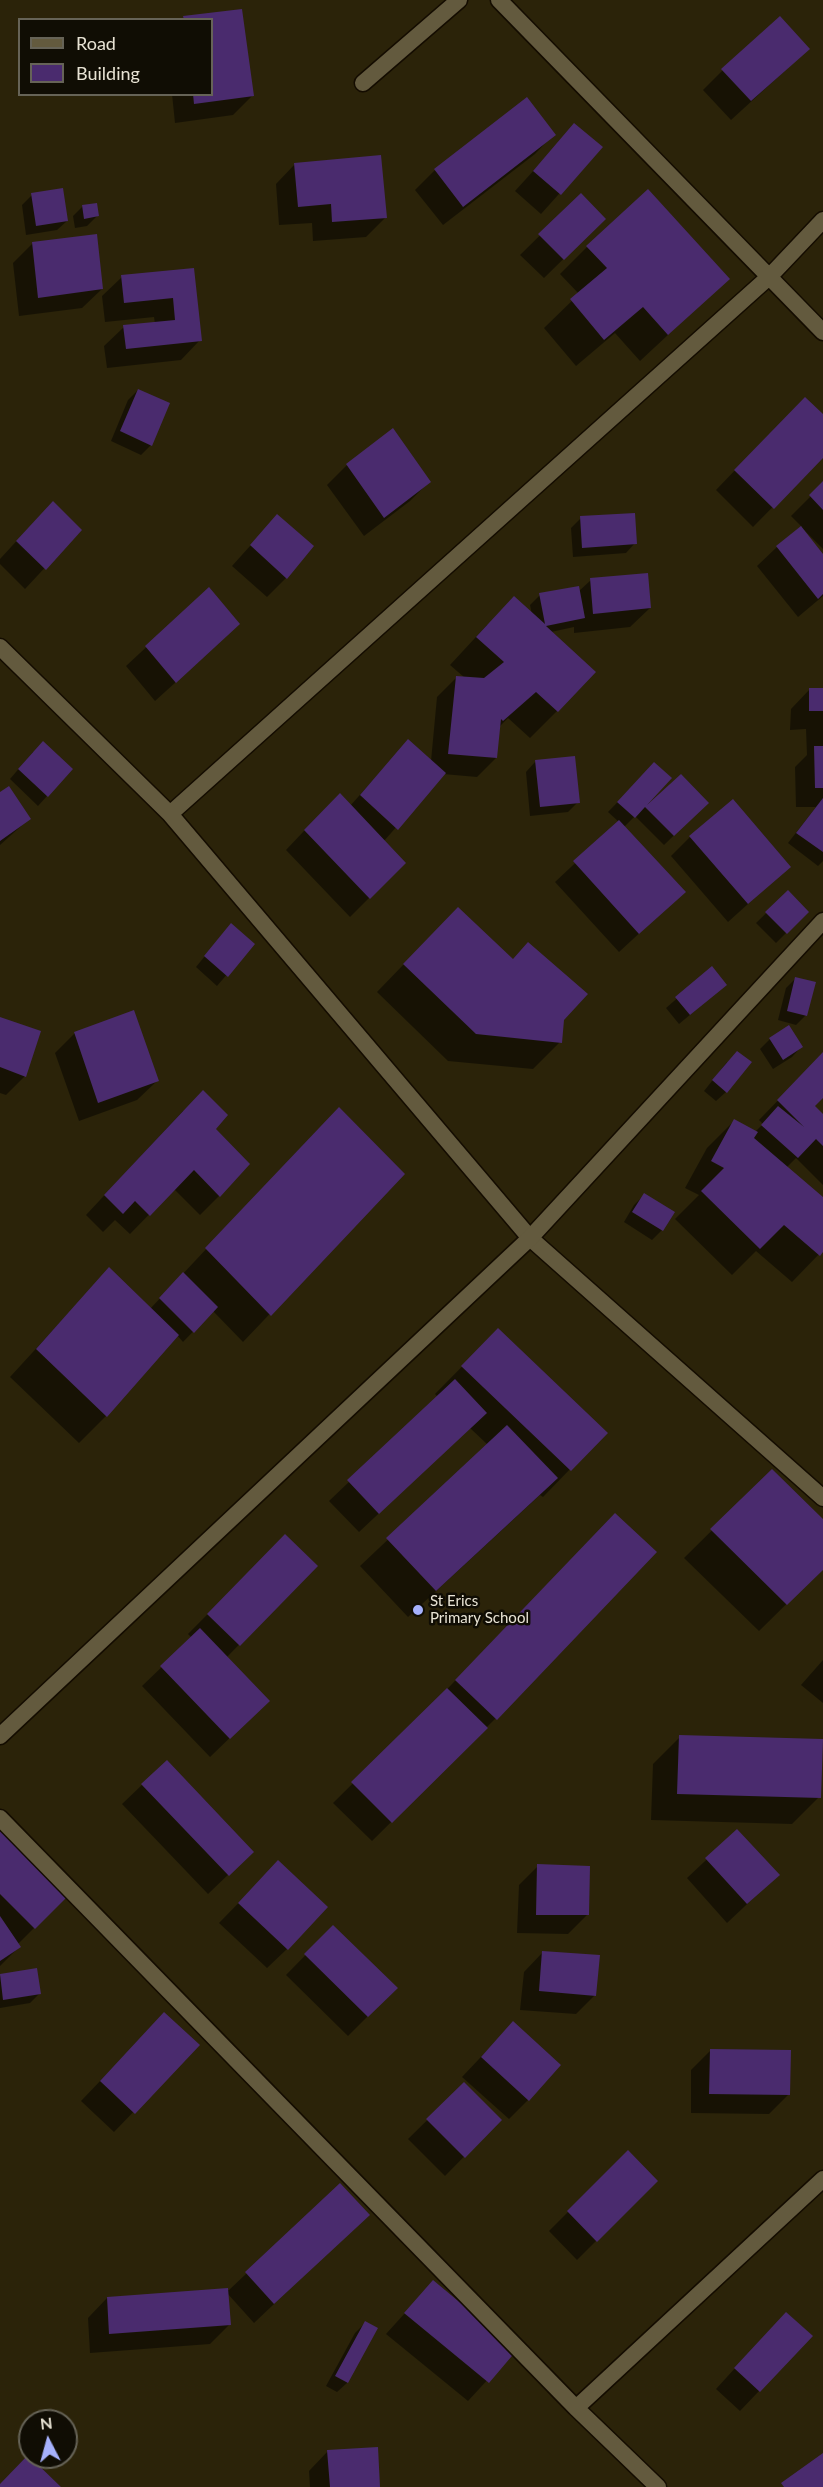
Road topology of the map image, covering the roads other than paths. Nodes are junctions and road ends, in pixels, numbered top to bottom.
1 (459, 0) edge
2 (499, 0) edge
3 (363, 83) dead end
4 (823, 220) edge
5 (770, 276) junction
6 (823, 332) edge
7 (0, 647) edge
8 (170, 814) junction
9 (823, 921) edge
10 (530, 1238) junction
11 (823, 1498) edge
12 (0, 1736) edge
13 (0, 1818) edge
14 (823, 2179) edge
15 (576, 2408) junction
16 (658, 2487) edge

1 - 3 street
2 - 5 street
4 - 5 street
5 - 6 street
5 - 8 street
7 - 8 street
8 - 10 street
9 - 10 street
10 - 11 street
10 - 12 street
13 - 15 street
14 - 15 street
15 - 16 street

